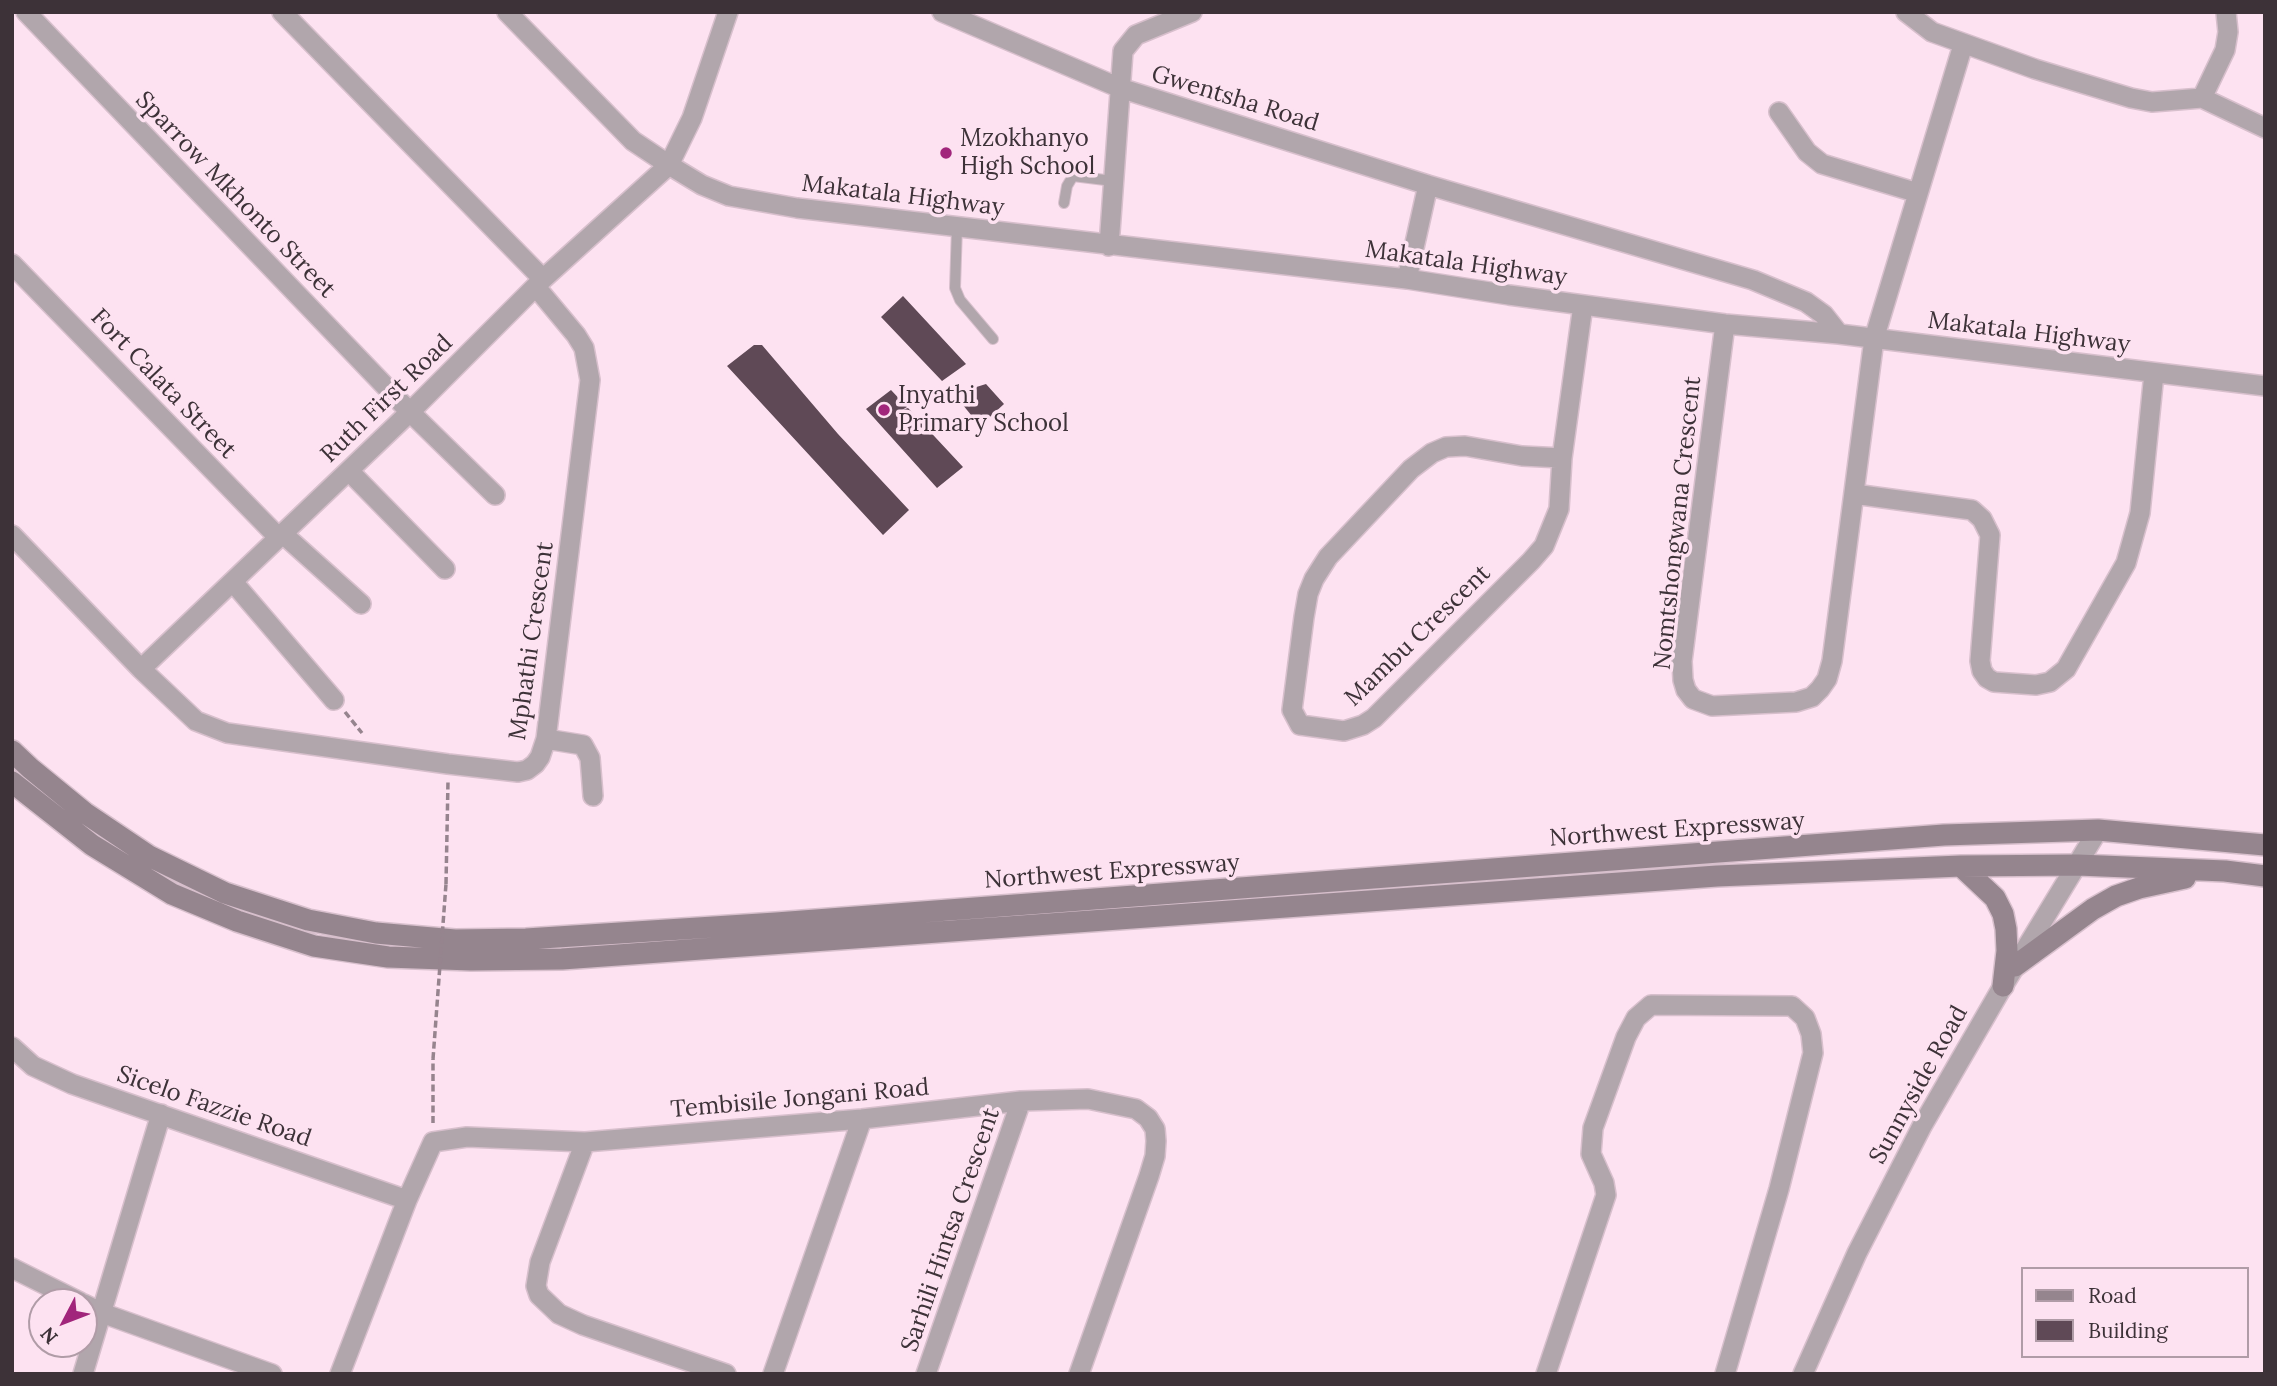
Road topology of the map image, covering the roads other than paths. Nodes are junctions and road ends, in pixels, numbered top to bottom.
1 (26, 12) edge
2 (282, 12) edge
3 (507, 12) edge
4 (728, 12) edge
5 (942, 12) edge
6 (1192, 12) edge
7 (1906, 12) edge
8 (2226, 12) edge
9 (1963, 45) junction
10 (1120, 88) junction
11 (2202, 98) junction
12 (1779, 112) dead end
13 (2265, 128) edge
14 (668, 165) junction
15 (1114, 181) junction
16 (1428, 185) junction
17 (1918, 193) junction
18 (1064, 203) dead end
19 (957, 227) junction
20 (1109, 246) junction
21 (12, 264) edge
22 (1407, 279) junction
23 (540, 283) junction
24 (1583, 305) junction
25 (1725, 324) junction
26 (1839, 334) junction
27 (993, 339) dead end
28 (1874, 339) junction
29 (2154, 373) junction
30 (2265, 386) edge
31 (410, 412) junction
32 (1562, 458) junction
33 (349, 471) junction
34 (1854, 494) junction
35 (495, 495) dead end
36 (12, 535) edge
37 (281, 536) junction
38 (445, 569) dead end
39 (233, 582) junction
40 (361, 604) dead end
41 (141, 669) junction
42 (334, 700) road end
43 (546, 739) junction
44 (12, 751) edge
45 (12, 782) edge
46 (593, 796) dead end
47 (2098, 830) junction
48 (2265, 845) edge
49 (2078, 865) junction
50 (1961, 866) junction
51 (2225, 871) junction
52 (2265, 876) edge
53 (2015, 966) junction
54 (2003, 986) junction
55 (12, 1047) edge
56 (1021, 1101) junction
57 (161, 1114) junction
58 (862, 1119) junction
59 (585, 1142) junction
60 (407, 1200) junction
61 (12, 1268) edge
62 (52, 1288) edge
63 (98, 1311) edge
64 (102, 1313) junction
65 (83, 1374) edge
66 (272, 1374) edge
67 (340, 1374) edge
68 (726, 1374) edge
69 (773, 1374) edge
70 (926, 1374) edge
71 (1079, 1374) edge
72 (1546, 1374) edge
73 (1724, 1374) edge
74 (1803, 1374) edge

1 - 31 street, Sparrow Mkhonto Street
2 - 23 street, Mphathi Crescent
3 - 14 street, Makatala Highway
4 - 14 street
5 - 10 street, Gwentsha Road
6 - 10 street
7 - 9 street
8 - 11 street
9 - 11 street
9 - 17 street, Nomtshongwana Crescent
10 - 15 street
10 - 16 street, Gwentsha Road
11 - 13 street
12 - 17 street
14 - 19 street, Makatala Highway
14 - 23 street, Ruth First Road
15 - 18 lane
15 - 20 street
16 - 22 street
16 - 26 street, Gwentsha Road
17 - 28 street, Nomtshongwana Crescent
19 - 20 street, Makatala Highway
19 - 27 lane
20 - 22 street, Makatala Highway
21 - 37 street, Fort Calata Street
22 - 24 street, Makatala Highway
23 - 31 street, Ruth First Road
23 - 43 street, Mphathi Crescent
24 - 25 street, Makatala Highway
24 - 32 street, Mambu Crescent
25 - 26 street, Makatala Highway
25 - 34 street, Nomtshongwana Crescent
26 - 28 street, Makatala Highway
28 - 29 street, Makatala Highway
28 - 34 street, Nomtshongwana Crescent
29 - 30 street, Makatala Highway
29 - 34 street
31 - 33 street, Ruth First Road
31 - 35 street, Sparrow Mkhonto Street
32 - 32 street, Mambu Crescent
33 - 37 street, Ruth First Road
33 - 38 street
36 - 41 street, Mphathi Crescent
37 - 39 street, Ruth First Road
37 - 40 street, Fort Calata Street
39 - 41 street, Ruth First Road
39 - 42 street
41 - 43 street, Mphathi Crescent
43 - 46 street
44 - 47 main road, Northwest Expressway
45 - 50 main road, Northwest Expressway
47 - 48 main road, Northwest Expressway
47 - 49 street, Sunnyside Road
49 - 50 main road, Northwest Expressway
49 - 51 main road, Northwest Expressway
49 - 53 street, Sunnyside Road
50 - 54 main road
51 - 52 main road, Northwest Expressway
51 - 53 main road
53 - 54 street, Sunnyside Road
54 - 74 street, Sunnyside Road
55 - 57 street, Sicelo Fazzie Road
56 - 58 street, Tembisile Jongani Road
56 - 70 street, Sarhili Hintsa Crescent
56 - 71 street, Tembisile Jongani Road
57 - 60 street, Sicelo Fazzie Road
57 - 64 street
58 - 59 street, Tembisile Jongani Road
58 - 69 street
59 - 60 street, Tembisile Jongani Road
59 - 68 street
60 - 67 street
61 - 62 street
63 - 64 street
64 - 65 street
64 - 66 street
72 - 73 street

